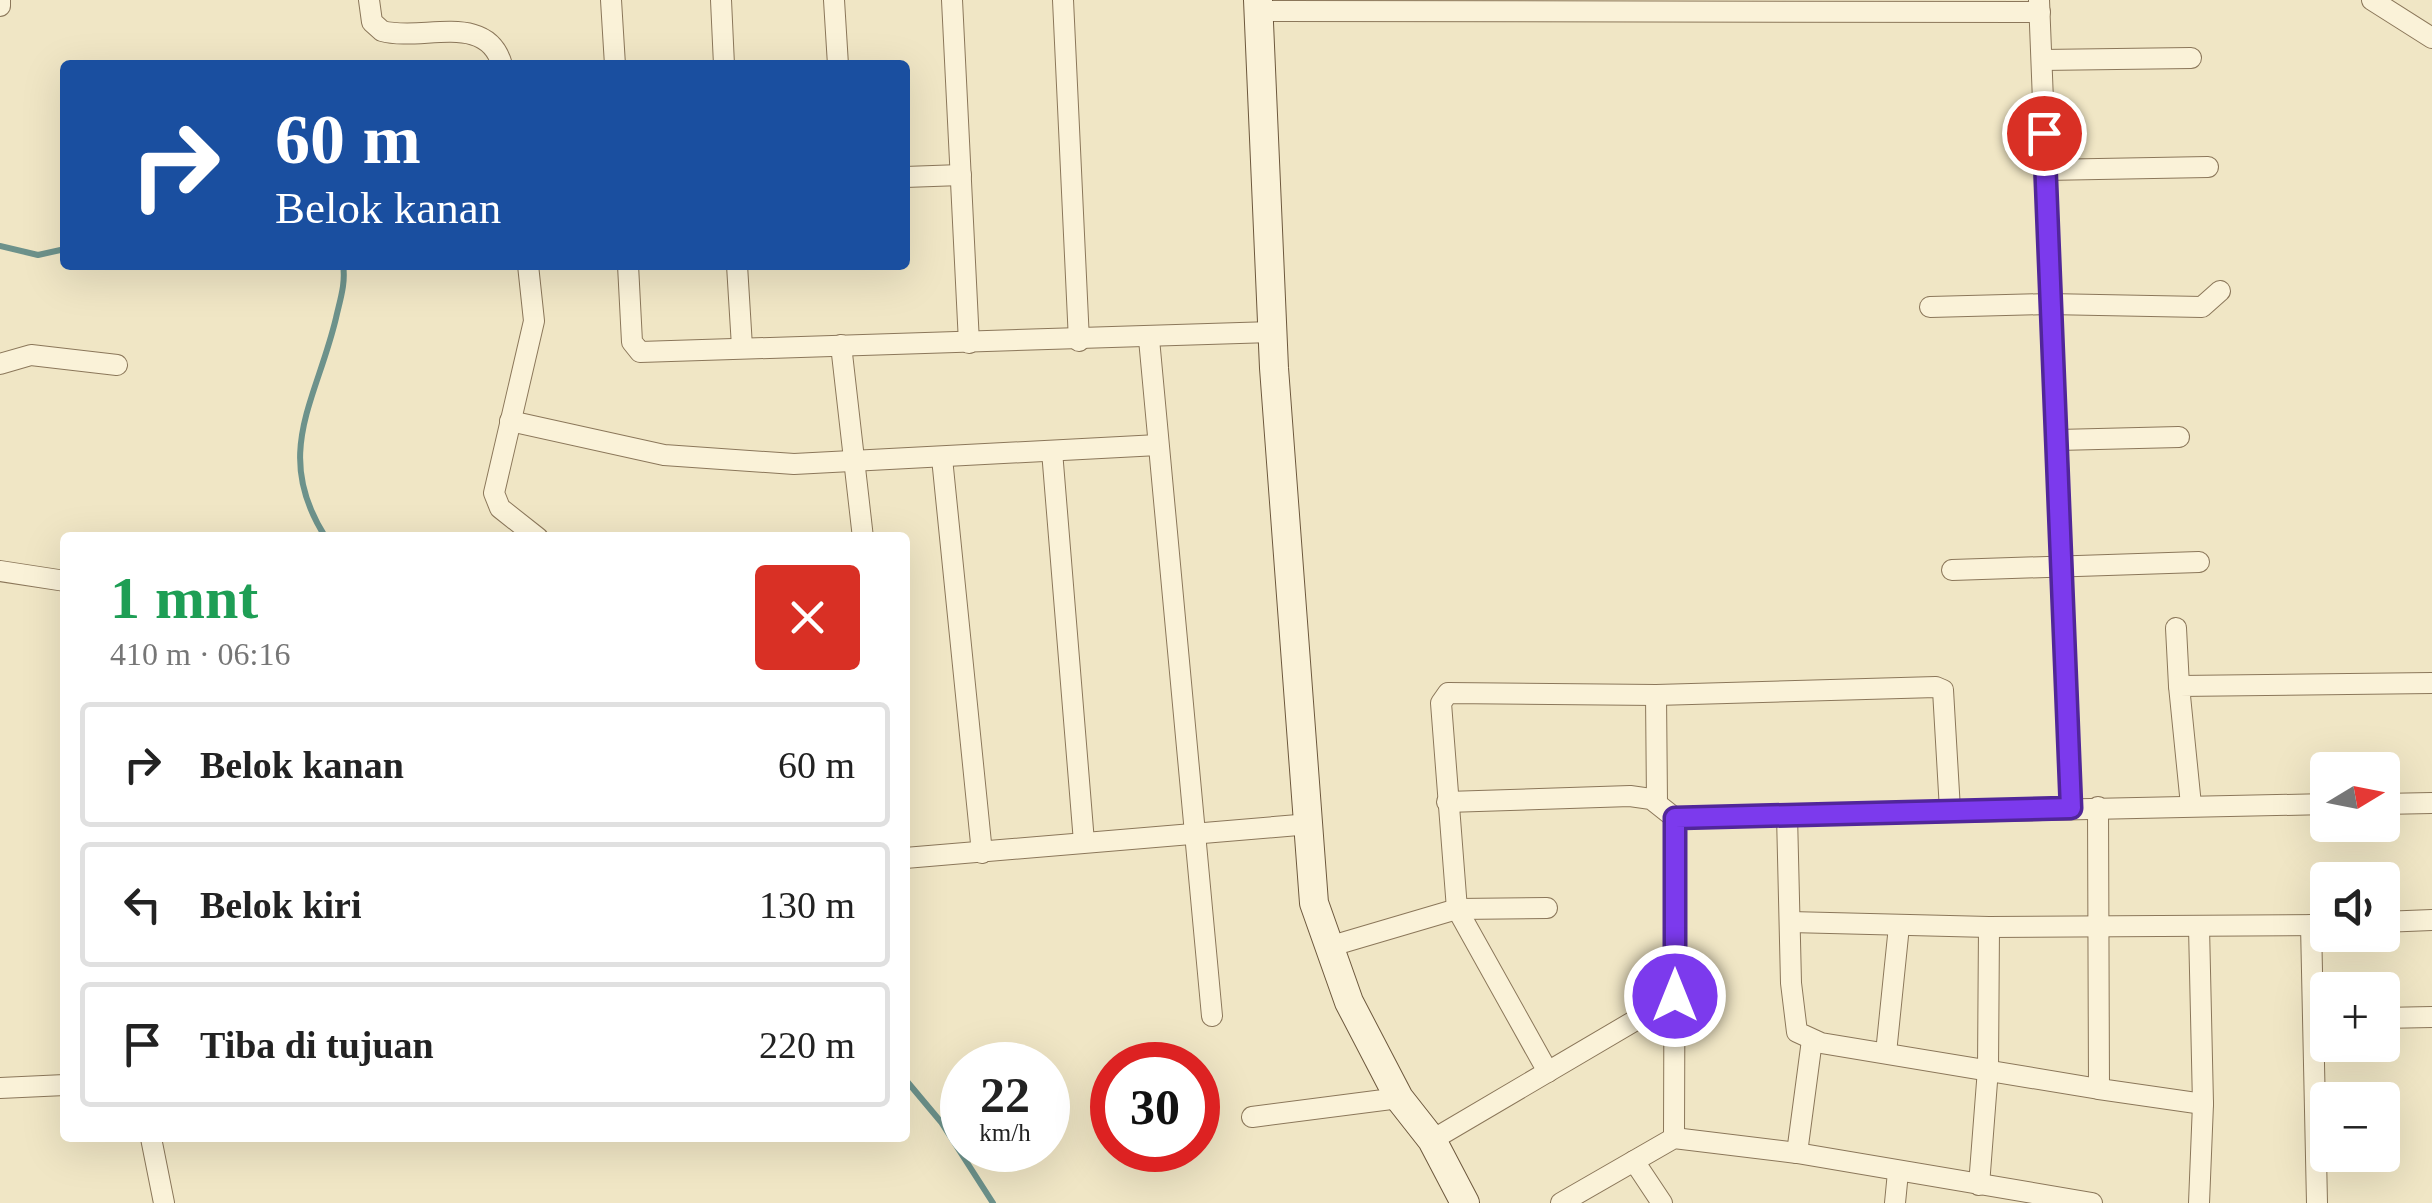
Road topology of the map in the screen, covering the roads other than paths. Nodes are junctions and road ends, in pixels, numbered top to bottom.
1 (369, 0) edge
2 (611, 0) edge
3 (720, 0) edge
4 (834, 0) edge
5 (952, 0) edge
6 (1063, 0) edge
7 (2372, 0) edge
8 (1529, 4) edge
9 (1440, 5) edge
10 (1259, 6) edge
11 (2039, 6) edge
12 (2432, 38) edge
13 (2191, 58) dead end
14 (500, 60) edge
15 (615, 60) edge
16 (724, 60) edge
17 (838, 60) edge
18 (2042, 60) junction
19 (2208, 167) dead end
20 (2044, 170) junction
21 (961, 175) junction
22 (910, 176) edge
23 (529, 270) edge
24 (628, 270) edge
25 (736, 270) edge
26 (2220, 291) dead end
27 (2048, 304) junction
28 (1930, 307) dead end
29 (1272, 332) junction
30 (1149, 339) junction
31 (1080, 340) junction
32 (969, 342) junction
33 (842, 344) junction
34 (742, 347) junction
35 (0, 364) edge
36 (118, 364) dead end
37 (510, 421) junction
38 (2179, 438) dead end
39 (2058, 440) junction
40 (1158, 445) junction
41 (1052, 451) junction
42 (942, 458) junction
43 (854, 461) junction
44 (531, 532) edge
45 (862, 532) edge
46 (2198, 562) dead end
47 (2064, 563) junction
48 (1952, 570) dead end
49 (0, 572) edge
50 (60, 580) edge
51 (2176, 628) dead end
52 (2432, 683) edge
53 (2179, 686) junction
54 (1656, 695) junction
55 (1447, 802) junction
56 (1657, 802) junction
57 (2432, 803) edge
58 (2310, 804) edge
59 (2400, 804) edge
60 (2191, 805) junction
61 (2098, 807) junction
62 (2071, 808) junction
63 (1950, 810) junction
64 (1787, 815) junction
65 (1675, 818) junction
66 (1310, 824) junction
67 (1193, 833) junction
68 (1084, 842) junction
69 (982, 852) junction
70 (910, 858) edge
71 (1547, 908) dead end
72 (1457, 909) junction
73 (2432, 920) edge
74 (2400, 921) edge
75 (1790, 922) junction
76 (2310, 925) edge
77 (1899, 926) junction
78 (2100, 926) junction
79 (1989, 927) junction
80 (2199, 927) junction
81 (1328, 946) junction
82 (1675, 996) junction
83 (1212, 1016) dead end
84 (2432, 1017) edge
85 (2400, 1018) edge
86 (1812, 1040) junction
87 (1886, 1053) junction
88 (2319, 1062) edge
89 (1988, 1069) junction
90 (1548, 1072) junction
91 (60, 1085) edge
92 (0, 1088) edge
93 (2099, 1090) junction
94 (1400, 1098) junction
95 (2203, 1104) junction
96 (1252, 1117) dead end
97 (1674, 1138) junction
98 (1432, 1140) junction
99 (152, 1142) edge
100 (1798, 1153) junction
101 (1634, 1161) junction
102 (1898, 1172) junction
103 (1979, 1185) junction
104 (164, 1203) edge
105 (1465, 1203) edge
106 (1562, 1203) edge
107 (1662, 1203) edge
108 (1894, 1203) edge
109 (2092, 1203) edge
110 (2199, 1203) edge
111 (2317, 1203) edge

1 - 14 street
2 - 15 street
3 - 16 street
4 - 17 street
5 - 21 street
6 - 31 street
7 - 12 street
8 - 9 street
8 - 11 street
9 - 10 street
10 - 29 main road
11 - 18 street
13 - 18 street
18 - 20 street
19 - 20 street
20 - 27 street
21 - 22 street
21 - 32 street
23 - 37 street
24 - 34 street
25 - 34 street
26 - 27 street
27 - 28 street
27 - 39 street
29 - 30 street
29 - 66 main road
30 - 31 street
30 - 40 street
31 - 32 street
32 - 33 street
33 - 34 street
33 - 43 street
35 - 36 street
37 - 43 street
37 - 44 street
38 - 39 street
39 - 47 street
40 - 41 street
40 - 67 street
41 - 42 street
41 - 68 street
42 - 43 street
42 - 69 street
43 - 45 street
46 - 47 street
47 - 48 street
47 - 62 street
49 - 50 street
51 - 53 street
52 - 53 street
53 - 60 street
54 - 55 street
54 - 56 street
54 - 63 street
55 - 56 street
55 - 72 street
56 - 65 street
57 - 59 street
58 - 60 street
60 - 61 street
61 - 62 street
61 - 78 street
62 - 63 street
63 - 64 street
64 - 65 street
64 - 75 street
65 - 82 street
66 - 67 street
66 - 81 main road
67 - 68 street
67 - 83 street
68 - 69 street
69 - 70 street
71 - 72 street
72 - 81 street
72 - 90 street
73 - 74 street
75 - 77 street
75 - 86 street
76 - 80 street
77 - 79 street
77 - 87 street
78 - 79 street
78 - 80 street
78 - 93 street
79 - 89 street
80 - 95 street
81 - 94 main road
82 - 90 street
82 - 97 street
84 - 85 street
86 - 87 street
86 - 100 street
87 - 89 street
88 - 111 street
89 - 93 street
89 - 103 street
90 - 98 street
91 - 92 street
93 - 95 street
94 - 96 street
94 - 98 main road
95 - 110 street
97 - 100 street
97 - 101 street
98 - 105 main road
99 - 104 street
100 - 102 street
101 - 106 street
101 - 107 street
102 - 103 street
102 - 108 street
103 - 109 street

